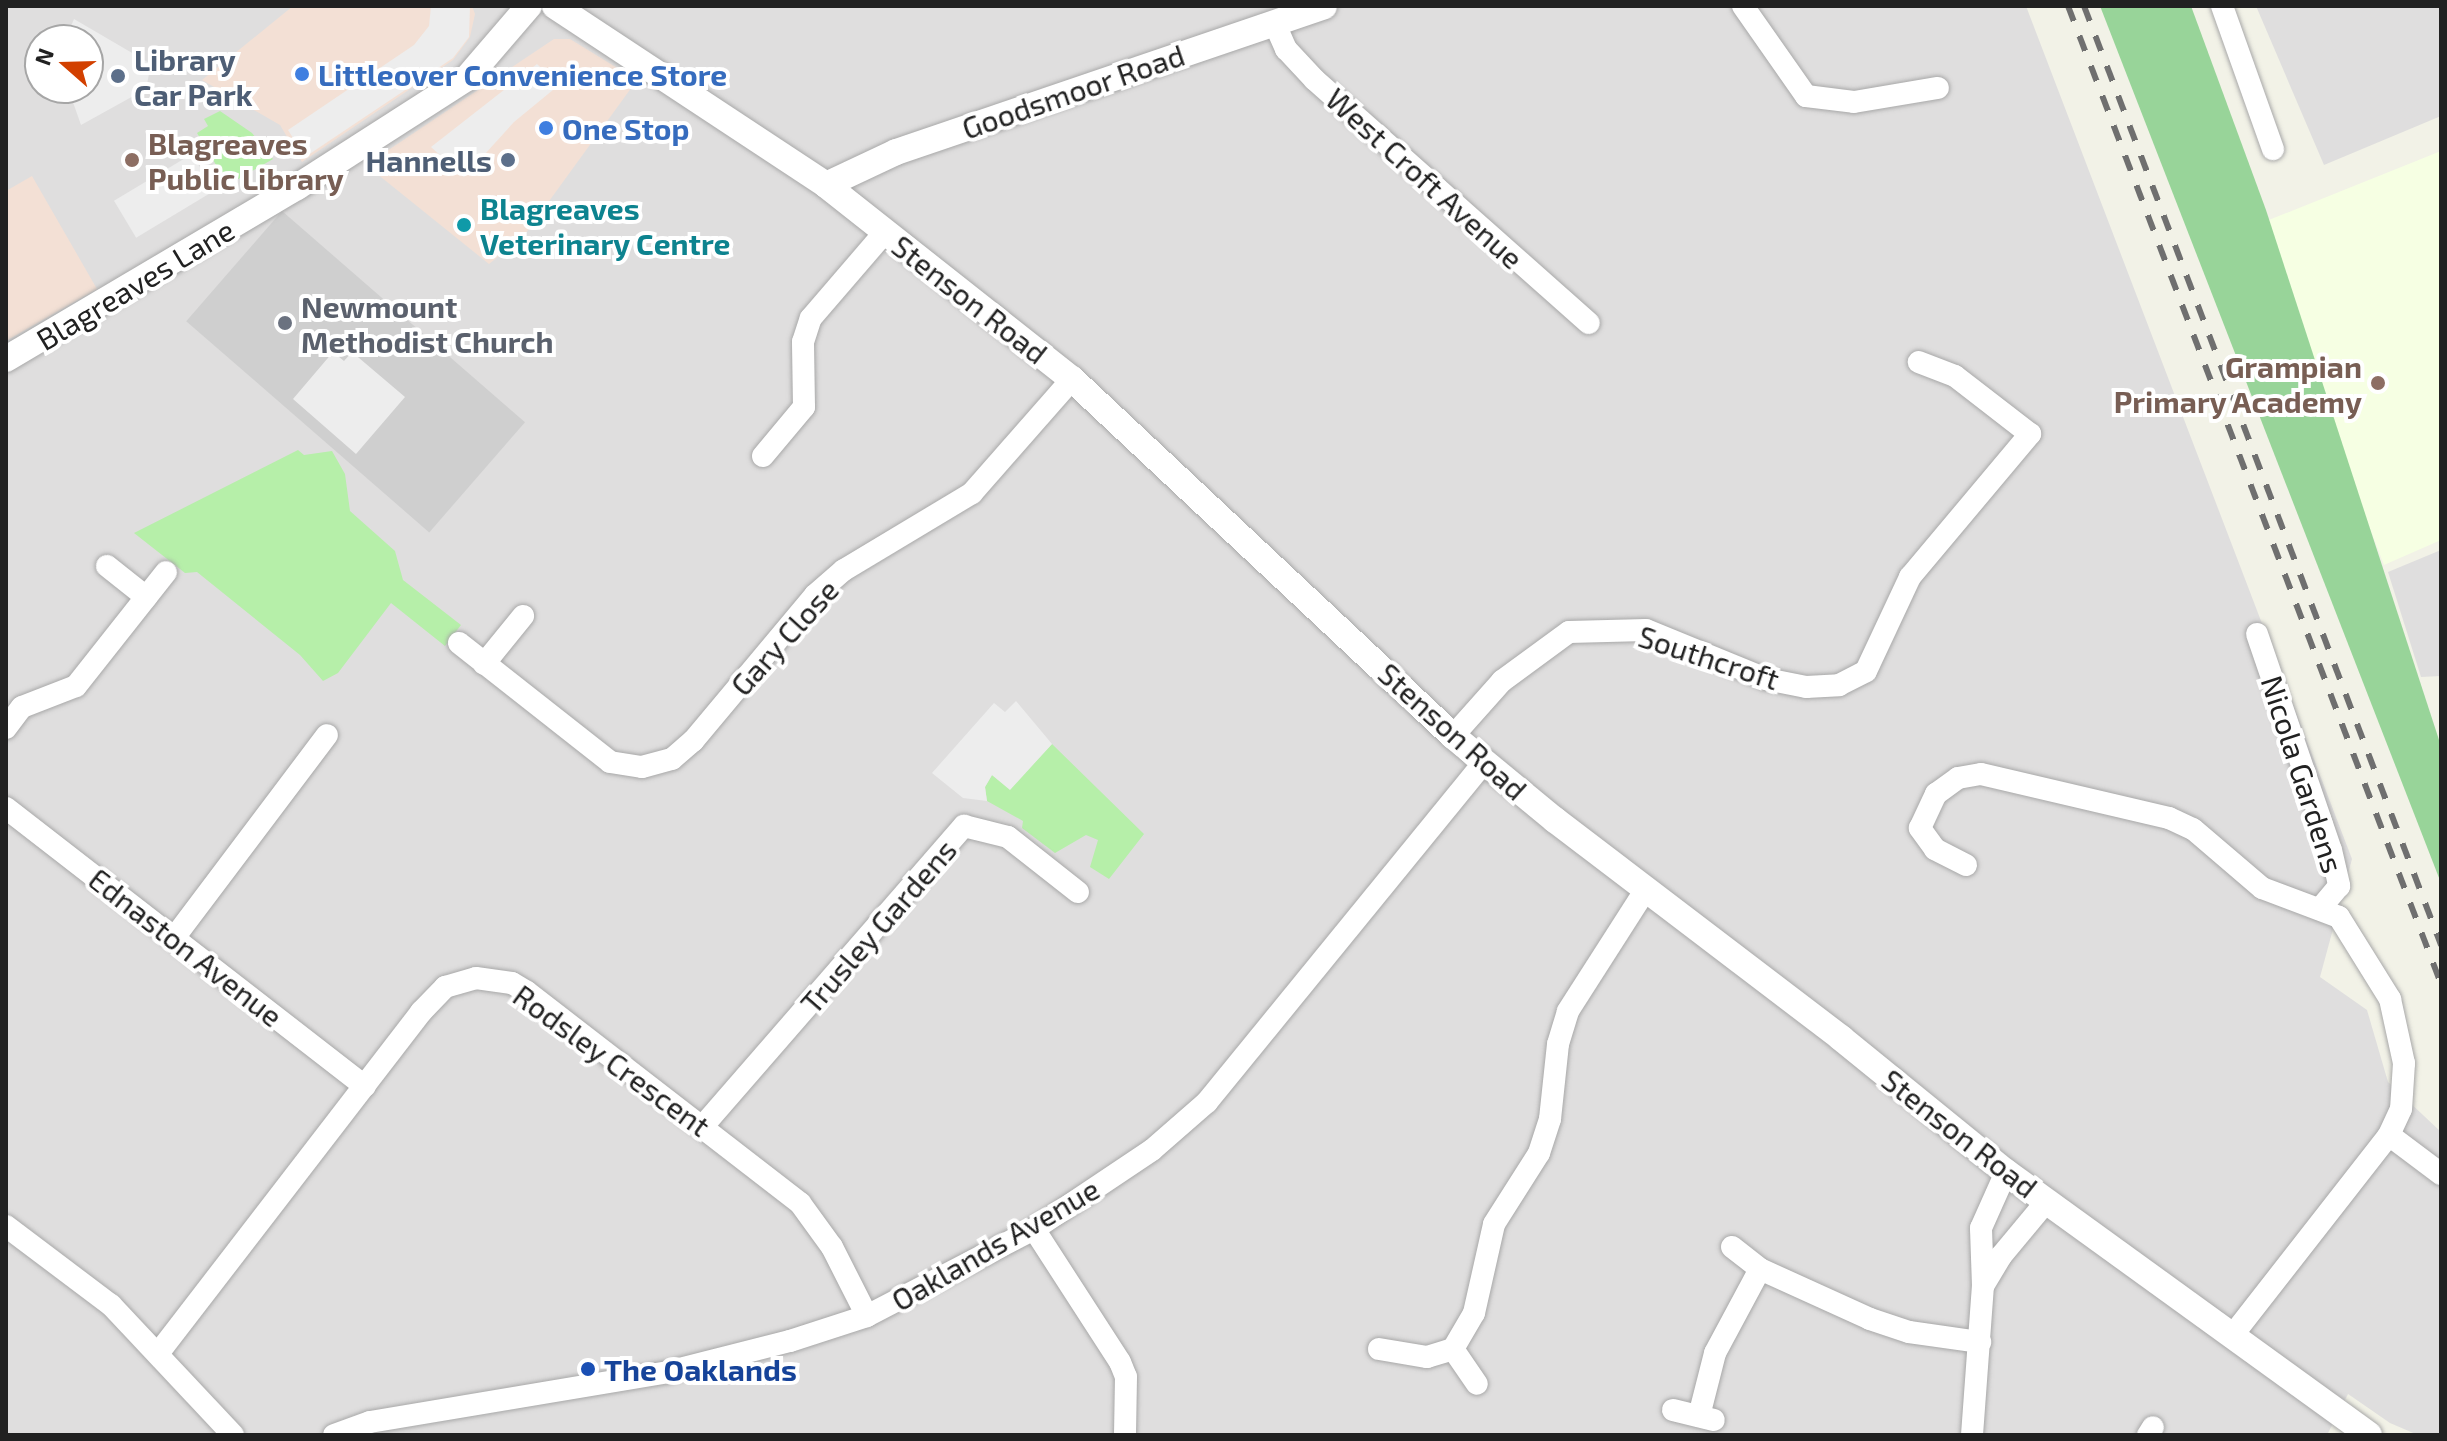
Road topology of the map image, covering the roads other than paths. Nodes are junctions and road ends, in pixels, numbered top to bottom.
1 (529, 6) edge
2 (555, 6) edge
3 (1324, 6) edge
4 (1743, 6) edge
5 (2222, 6) edge
6 (1274, 22) junction
7 (1938, 88) dead end
8 (2273, 149) dead end
9 (826, 185) junction
10 (885, 232) junction
11 (1589, 323) dead end
12 (6, 359) edge
13 (1919, 362) dead end
14 (1072, 379) junction
15 (763, 456) dead end
16 (107, 566) dead end
17 (166, 572) dead end
18 (146, 597) junction
19 (523, 616) dead end
20 (2257, 634) dead end
21 (459, 643) dead end
22 (484, 664) junction
23 (6, 728) edge
24 (327, 735) dead end
25 (1453, 736) junction
26 (1484, 762) junction
27 (6, 808) edge
28 (1966, 865) dead end
29 (1646, 889) junction
30 (1078, 892) dead end
31 (2320, 909) junction
32 (174, 938) junction
33 (365, 1086) junction
34 (703, 1126) junction
35 (2389, 1135) junction
36 (2006, 1172) junction
37 (2441, 1174) edge
38 (2046, 1202) junction
39 (6, 1226) edge
40 (1034, 1229) junction
41 (1732, 1247) dead end
42 (1760, 1269) junction
43 (1983, 1286) junction
44 (867, 1316) junction
45 (2231, 1337) junction
46 (1980, 1342) junction
47 (1379, 1349) dead end
48 (1453, 1349) junction
49 (160, 1351) junction
50 (1477, 1384) dead end
51 (1673, 1410) dead end
52 (233, 1435) edge
53 (334, 1435) edge
54 (1125, 1435) edge
55 (1972, 1435) edge
56 (2369, 1435) edge

1 - 12 street, Blagreaves Lane
2 - 9 street, Stenson Road
3 - 6 street, Goodsmoor Road
4 - 7 street
5 - 8 street
6 - 9 street, Goodsmoor Road
6 - 11 street, West Croft Avenue
9 - 10 street, Stenson Road
10 - 14 street, Stenson Road
10 - 15 street
13 - 25 street, Southcroft
14 - 22 street, Gary Close
14 - 25 street, Stenson Road
16 - 18 street
17 - 18 street
18 - 23 street
19 - 22 street
20 - 31 street, Nicola Gardens
21 - 22 street, Gary Close
24 - 32 street
25 - 26 street, Stenson Road
26 - 29 street, Stenson Road
26 - 40 street, Oaklands Avenue
27 - 32 street, Ednaston Avenue
28 - 31 street, Nicola Gardens
29 - 36 street, Stenson Road
29 - 48 street
30 - 34 street, Trusley Gardens
31 - 35 street, Nicola Gardens
32 - 33 street, Ednaston Avenue
33 - 34 street, Rodsley Crescent
33 - 49 street, Rodsley Crescent
34 - 44 street, Rodsley Crescent
35 - 37 street
35 - 45 street, Nicola Gardens
36 - 38 street, Stenson Road
36 - 43 street
38 - 43 street
38 - 45 street, Stenson Road
39 - 49 street
40 - 44 street, Oaklands Avenue
40 - 54 street
41 - 42 street
42 - 46 street
42 - 51 street
43 - 46 street
44 - 53 street, Oaklands Avenue
45 - 56 street, Stenson Road
46 - 55 street
47 - 48 street
48 - 50 street
49 - 52 street

